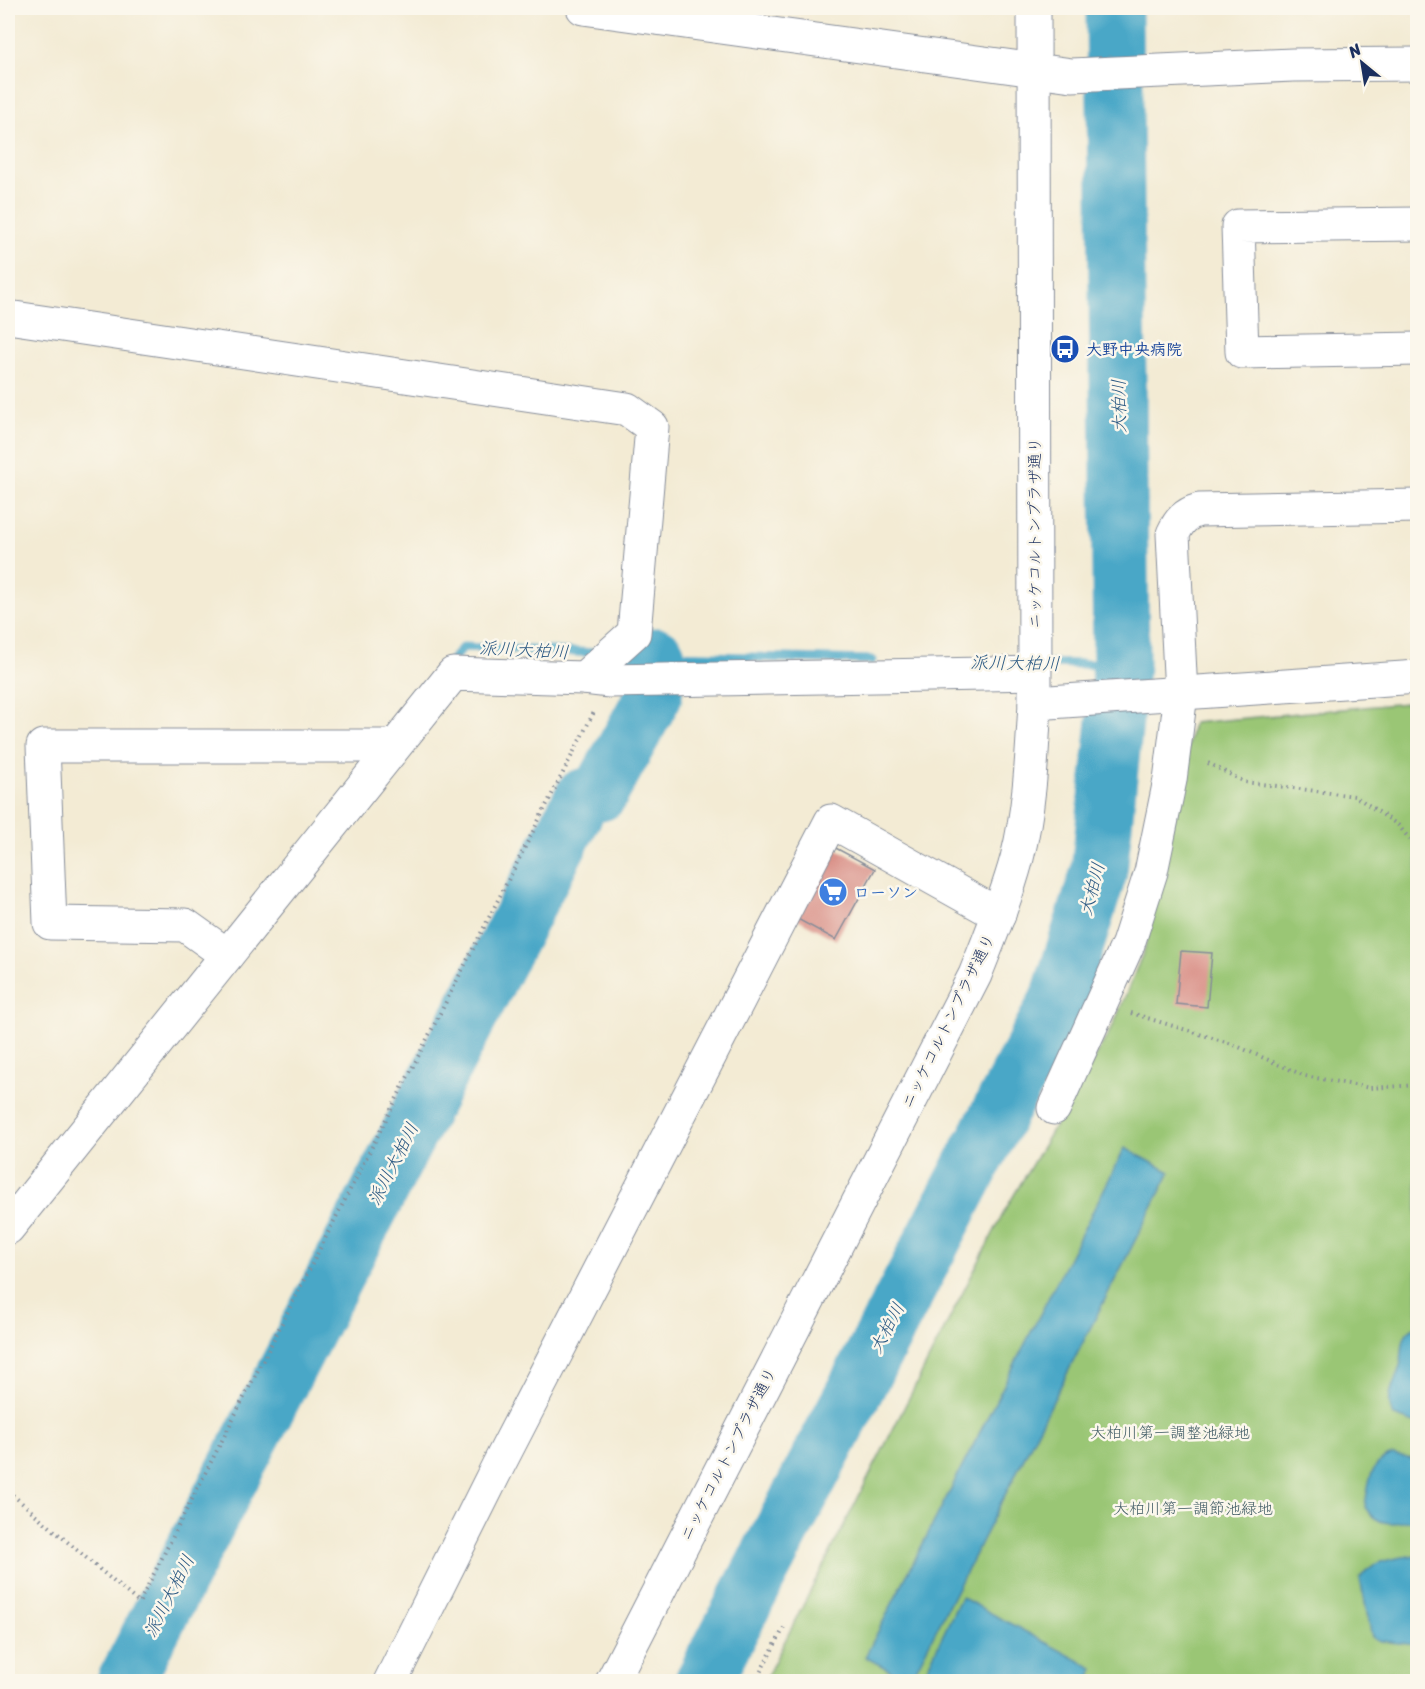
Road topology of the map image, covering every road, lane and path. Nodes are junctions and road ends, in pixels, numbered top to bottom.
1 (583, 8) edge
2 (1034, 8) edge
3 (1418, 64) edge
4 (1034, 71) junction
5 (1418, 224) edge
6 (8, 317) edge
7 (1418, 349) edge
8 (1418, 506) edge
9 (1418, 677) edge
10 (606, 680) junction
11 (1034, 688) junction
12 (1170, 695) junction
13 (394, 746) junction
14 (1208, 763) dead end
15 (1418, 849) edge
16 (999, 915) junction
17 (227, 955) junction
18 (1101, 1005) junction
19 (1418, 1085) edge
20 (1054, 1108) dead end
21 (8, 1228) edge
22 (8, 1491) edge
23 (786, 1623) dead end
24 (390, 1682) edge
25 (612, 1682) edge
26 (755, 1682) edge

1 - 4 street
2 - 4 street, ニッケコルトンプラザ通り
3 - 4 street
4 - 11 street, ニッケコルトンプラザ通り
5 - 7 street
6 - 10 street
8 - 12 street
9 - 12 street
10 - 11 street
10 - 13 street
10 - 22 path
11 - 12 street
11 - 16 street, ニッケコルトンプラザ通り
12 - 18 street
13 - 17 street
13 - 17 street
14 - 15 path
16 - 24 street
16 - 25 street, ニッケコルトンプラザ通り
17 - 21 street
18 - 19 path
18 - 20 street
23 - 26 path

